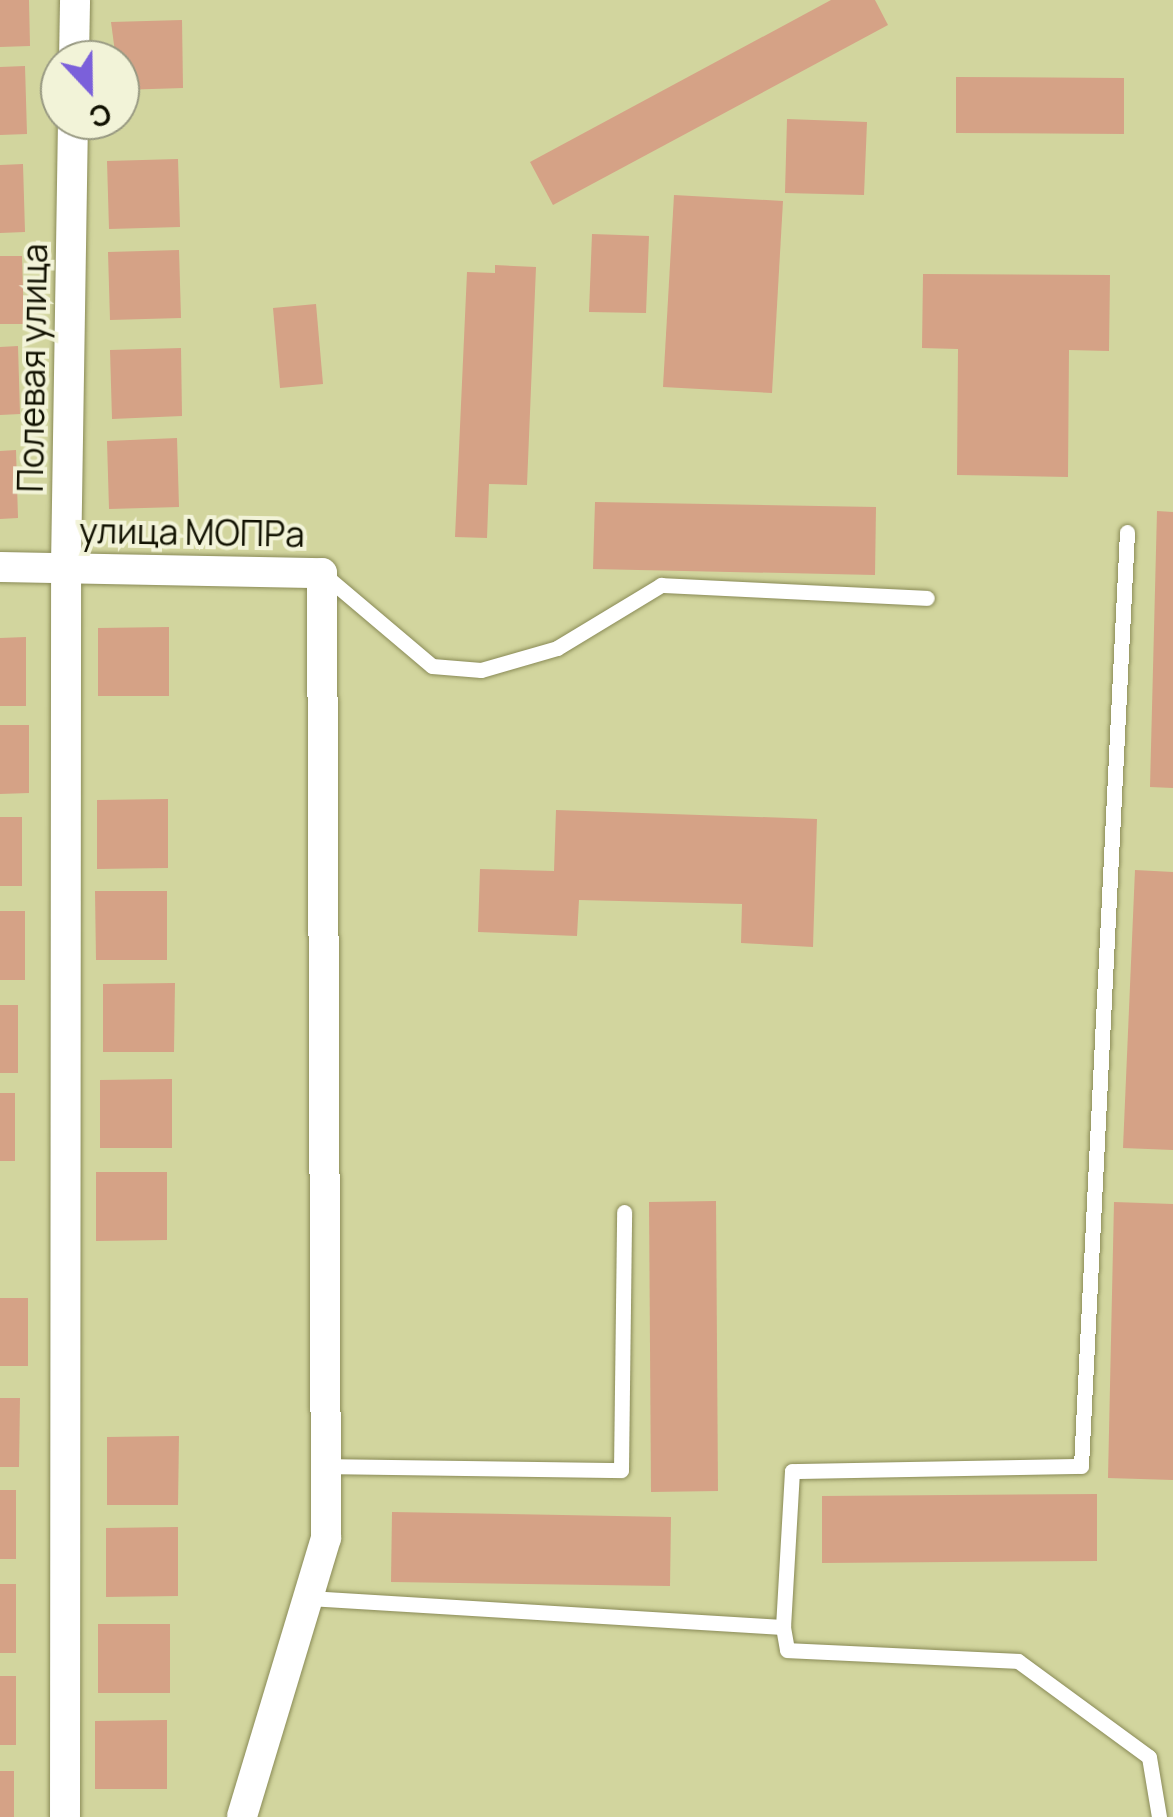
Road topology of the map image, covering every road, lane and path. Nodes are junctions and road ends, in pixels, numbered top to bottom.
1 (76, 0) edge
2 (75, 40) edge
3 (74, 140) edge
4 (1126, 532) dead end
5 (0, 566) edge
6 (66, 566) junction
7 (322, 572) junction
8 (928, 598) dead end
9 (624, 1212) dead end
10 (326, 1466) junction
11 (308, 1598) junction
12 (783, 1627) junction
13 (249, 1816) edge
14 (65, 1817) edge
15 (1159, 1817) edge

1 - 2 street
3 - 6 street, Полевая улица
4 - 12 lane
5 - 6 street, улица МОПРа
6 - 7 street, улица МОПРа
6 - 14 street, Полевая улица
7 - 8 lane
7 - 10 street
9 - 10 lane
10 - 11 street
11 - 12 lane
11 - 13 street
12 - 15 lane

